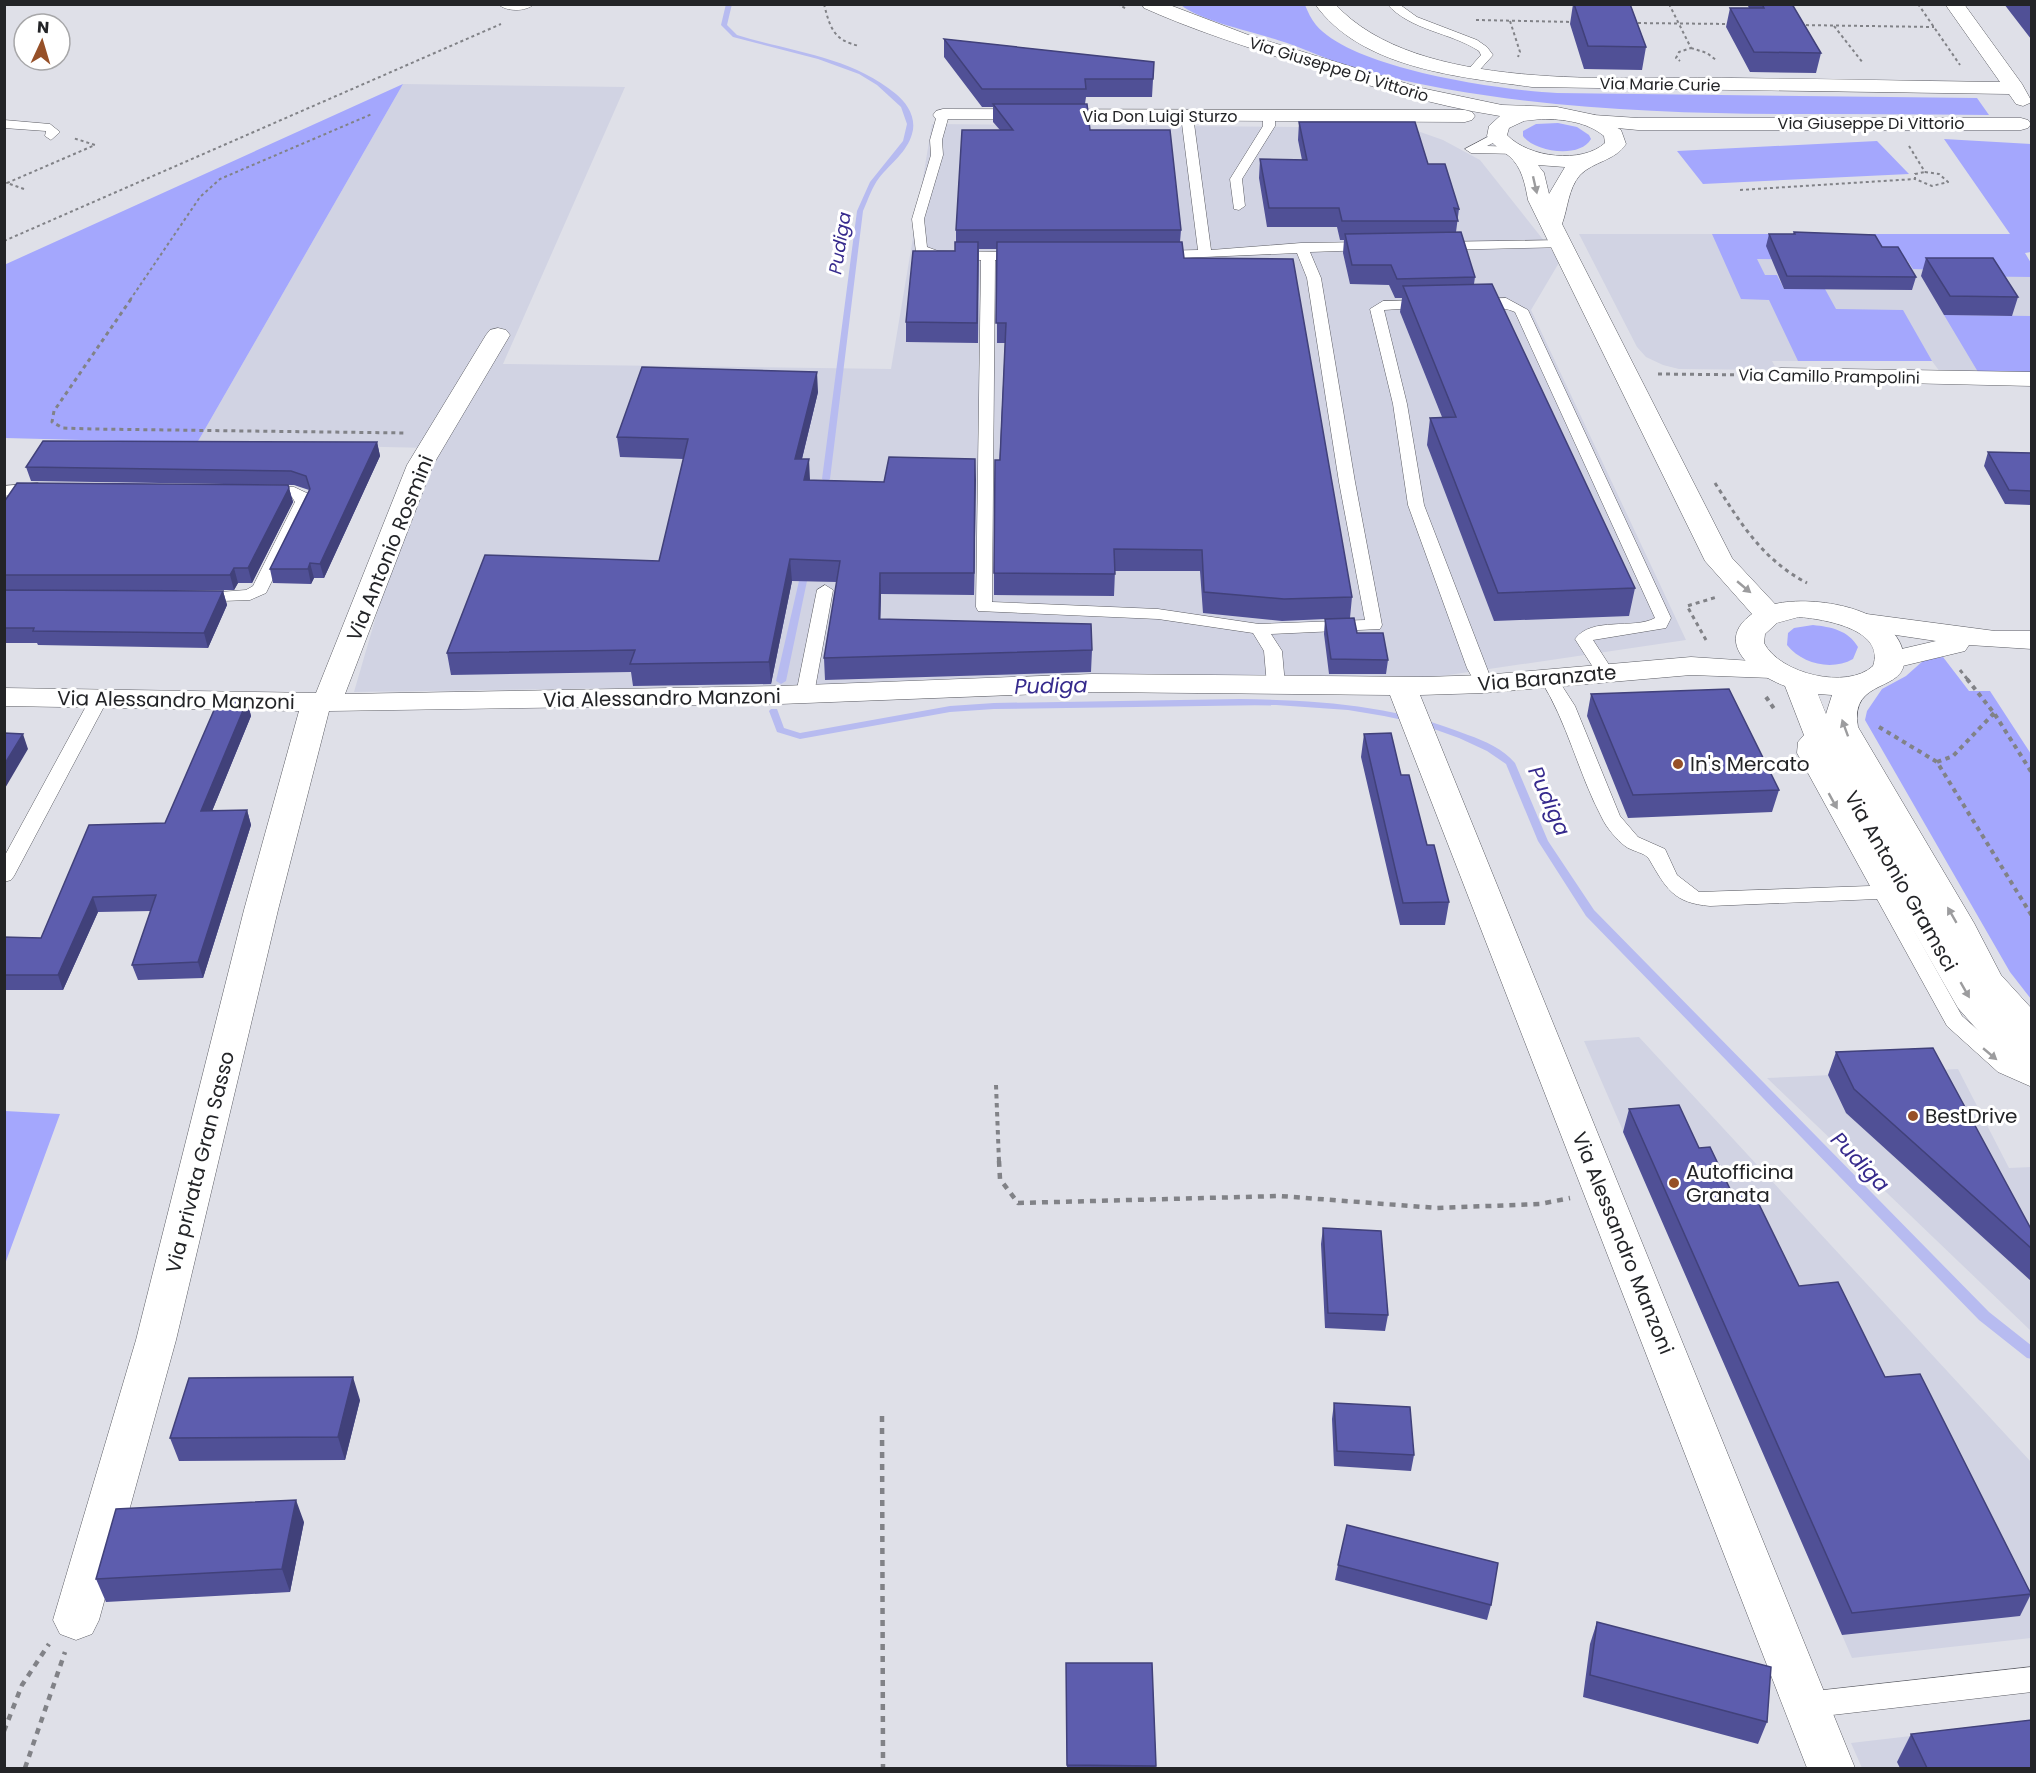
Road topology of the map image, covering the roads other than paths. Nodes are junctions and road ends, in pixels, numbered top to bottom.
1 (507, 4) edge
2 (525, 4) edge
3 (1132, 4) edge
4 (1150, 4) edge
5 (1170, 4) edge
6 (1324, 4) edge
7 (1392, 4) edge
8 (1954, 4) edge
9 (1186, 19) junction
10 (1472, 72) junction
11 (2015, 88) junction
12 (1384, 92) junction
13 (1532, 114) junction
14 (943, 115) joint
15 (1187, 116) junction
16 (1269, 116) junction
17 (1378, 117) junction
18 (1464, 117) junction
19 (2029, 120) edge
20 (1593, 121) junction
21 (1721, 123) junction
22 (4, 124) edge
23 (1497, 134) junction
24 (51, 135) dead end
25 (1616, 144) junction
26 (1516, 152) junction
27 (1589, 159) junction
28 (1239, 206) dead end
29 (1552, 222) junction
30 (1563, 244) junction
31 (1384, 246) edge
32 (1420, 246) edge
33 (1301, 247) junction
34 (988, 255) junction
35 (1147, 255) edge
36 (1204, 255) junction
37 (1032, 256) edge
38 (1440, 303) edge
39 (1462, 303) edge
40 (498, 335) dead end
41 (1781, 375) road end
42 (2031, 379) edge
43 (1642, 403) junction
44 (59, 489) edge
45 (4, 490) edge
46 (247, 491) edge
47 (825, 590) dead end
48 (180, 598) edge
49 (1817, 599) junction
50 (1767, 615) junction
51 (1859, 622) junction
52 (1259, 629) junction
53 (1995, 640) junction
54 (2031, 640) edge
55 (1750, 641) junction
56 (1890, 660) junction
57 (1691, 666) junction
58 (1606, 674) junction
59 (1785, 675) junction
60 (1549, 679) junction
61 (1484, 684) junction
62 (1860, 684) junction
63 (1276, 685) junction
64 (1319, 685) joint
65 (805, 694) junction
66 (4, 697) edge
67 (99, 699) junction
68 (322, 702) junction
69 (1413, 713) junction
70 (1816, 732) junction
71 (4, 876) edge
72 (1883, 892) junction
73 (2031, 1032) edge
74 (2031, 1063) edge
75 (2031, 1079) edge
76 (76, 1620) road end
77 (2031, 1679) edge
78 (1806, 1705) junction
79 (1831, 1768) edge

1 - 2 street
3 - 12 street, Via Giuseppe Di Vittorio
4 - 9 street, Via Giuseppe Di Vittorio
5 - 9 street
6 - 10 street, Via Marie Curie
7 - 10 lane
8 - 11 street
9 - 13 street, Via Giuseppe Di Vittorio
10 - 11 street, Via Marie Curie
11 - 19 street
12 - 17 street
12 - 18 street, Via Giuseppe Di Vittorio
13 - 20 street, Via Giuseppe Di Vittorio
13 - 23 street
14 - 15 street, Via Don Luigi Sturzo
14 - 34 lane
15 - 16 street, Via Don Luigi Sturzo
15 - 36 lane
16 - 17 street, Via Don Luigi Sturzo
16 - 28 lane
17 - 18 street, Via Don Luigi Sturzo
18 - 23 street, Via Giuseppe Di Vittorio
19 - 21 street, Via Giuseppe Di Vittorio
20 - 21 street, Via Giuseppe Di Vittorio
20 - 25 street
21 - 25 street, Via Giuseppe Di Vittorio
22 - 24 lane
23 - 26 street, Via Giuseppe Di Vittorio
23 - 26 lane
25 - 27 street, Via Giuseppe Di Vittorio
26 - 27 street
26 -> 29 street
27 - 29 street
29 - 30 street
30 - 32 lane
30 - 43 street
31 - 33 lane
33 - 36 lane
33 - 52 lane
34 - 37 lane
34 - 52 lane
35 - 36 lane
38 - 61 lane
39 - 58 lane
40 - 68 street, Via Antonio Rosmini
41 - 42 street, Via Camillo Prampolini
43 - 49 street
43 -> 50 street
44 - 45 lane
46 - 48 lane
47 - 65 lane
49 - 50 street
49 - 51 street
50 - 55 street
51 - 53 street
51 - 56 street
52 - 63 lane
53 - 54 street
53 - 56 street
55 - 57 street, Via Baranzate
55 - 59 street, Via Antonio Gramsci
56 - 62 street
57 - 58 street, Via Baranzate
57 - 59 street, Via Baranzate
58 - 60 street, Via Baranzate
59 - 62 street, Via Baranzate
59 - 70 street, Via Antonio Gramsci
60 - 61 street, Via Baranzate
60 - 72 lane
61 - 69 street, Via Baranzate
73 -> 62 street, Via Antonio Gramsci
63 - 64 street, Via Alessandro Manzoni
63 - 65 street, Via Alessandro Manzoni
64 - 69 street, Via Baranzate
65 - 68 street, Via Alessandro Manzoni
66 - 67 street, Via Alessandro Manzoni
67 - 68 street, Via Alessandro Manzoni
67 - 71 lane
68 - 76 street, Via privata Gran Sasso
69 - 78 street, Via Alessandro Manzoni
70 -> 72 lane
70 -> 74 street, Via Antonio Gramsci
72 -> 75 lane
77 - 78 lane
78 - 79 street, Via Alessandro Manzoni

